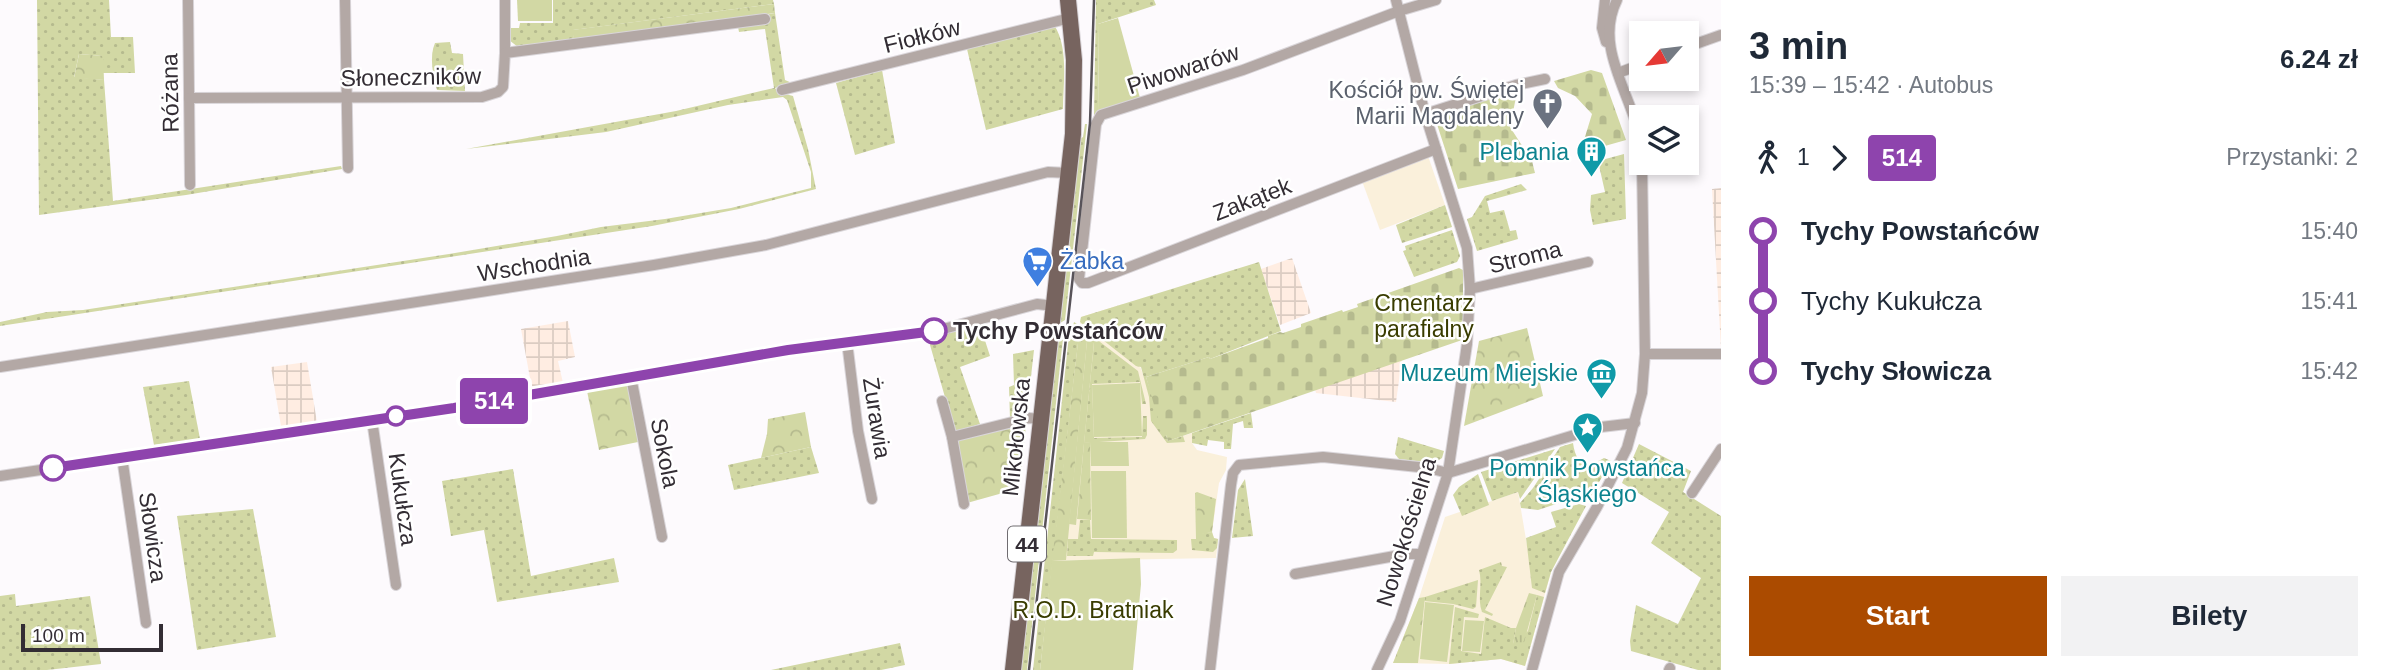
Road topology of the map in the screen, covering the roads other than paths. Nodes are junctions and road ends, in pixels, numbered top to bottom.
1 (188, 0) edge
2 (345, 0) edge
3 (505, 0) edge
4 (1068, 0) edge
5 (1396, 0) edge
6 (1436, 0) edge
7 (1605, 0) edge
8 (1617, 0) edge
9 (1399, 11) junction
10 (1070, 18) junction
11 (765, 19) dead end
12 (1721, 35) edge
13 (1699, 43) edge
14 (1610, 52) junction
15 (505, 53) junction
16 (1629, 69) edge
17 (1618, 73) junction
18 (1545, 79) dead end
19 (782, 90) dead end
20 (346, 97) junction
21 (189, 98) junction
22 (1630, 105) edge
23 (1425, 114) junction
24 (1436, 149) junction
25 (348, 168) dead end
26 (1068, 173) junction
27 (1642, 175) edge
28 (190, 185) dead end
29 (1588, 262) dead end
30 (1080, 282) joint
31 (1470, 289) junction
32 (1054, 306) junction
33 (847, 342) junction
34 (1645, 354) junction
35 (1721, 354) edge
36 (0, 368) edge
37 (631, 377) junction
38 (942, 401) dead end
39 (1041, 419) junction
40 (372, 420) junction
41 (1635, 423) junction
42 (952, 437) junction
43 (1721, 449) edge
44 (122, 457) junction
45 (1448, 473) junction
46 (0, 476) edge
47 (1692, 493) dead end
48 (872, 499) dead end
49 (964, 504) dead end
50 (662, 537) dead end
51 (1420, 554) junction
52 (1296, 574) dead end
53 (396, 585) dead end
54 (146, 623) dead end
55 (1013, 670) edge
56 (1210, 670) edge
57 (1377, 670) edge
58 (1532, 670) edge

1 - 21 street, Różana
2 - 20 street
3 - 15 street
4 - 10 main road, Mikołowska / 44
5 - 9 street, Nowokościelna
6 - 9 street, Piwowarów
7 - 14 street
8 - 14 street
9 - 23 street, Nowokościelna
9 - 30 street, Piwowarów
10 - 19 street, Fiołków
10 - 26 main road, Mikołowska / 44
11 - 15 street, Słoneczników
12 - 13 street
14 - 17 street
15 - 20 street, Słoneczników
16 - 17 street
17 - 22 street
18 - 23 street
20 - 21 street, Słoneczników
20 - 25 street
21 - 28 street, Różana
23 - 24 street, Nowokościelna
24 - 30 street, Zakątek
24 - 31 street, Nowokościelna
26 - 32 main road, Mikołowska / 44
26 - 36 street, Wschodnia
27 - 34 street
29 - 31 street, Stroma
31 - 45 street, Nowokościelna
32 - 33 street
32 - 39 main road, Mikołowska / 44
33 - 37 street
33 - 48 street, Żurawia
34 - 35 street
34 - 41 street
37 - 40 street
37 - 50 street, Sokola
38 - 42 street
39 - 42 street
39 - 55 main road, Mikołowska / 44
40 - 44 street
40 - 53 street, Kukułcza
41 - 45 street
41 - 58 street
42 - 49 street
43 - 47 street
44 - 46 street
44 - 54 street, Słowicza
45 - 51 street, Nowokościelna
45 - 56 street
51 - 52 street
51 - 57 street, Nowokościelna

